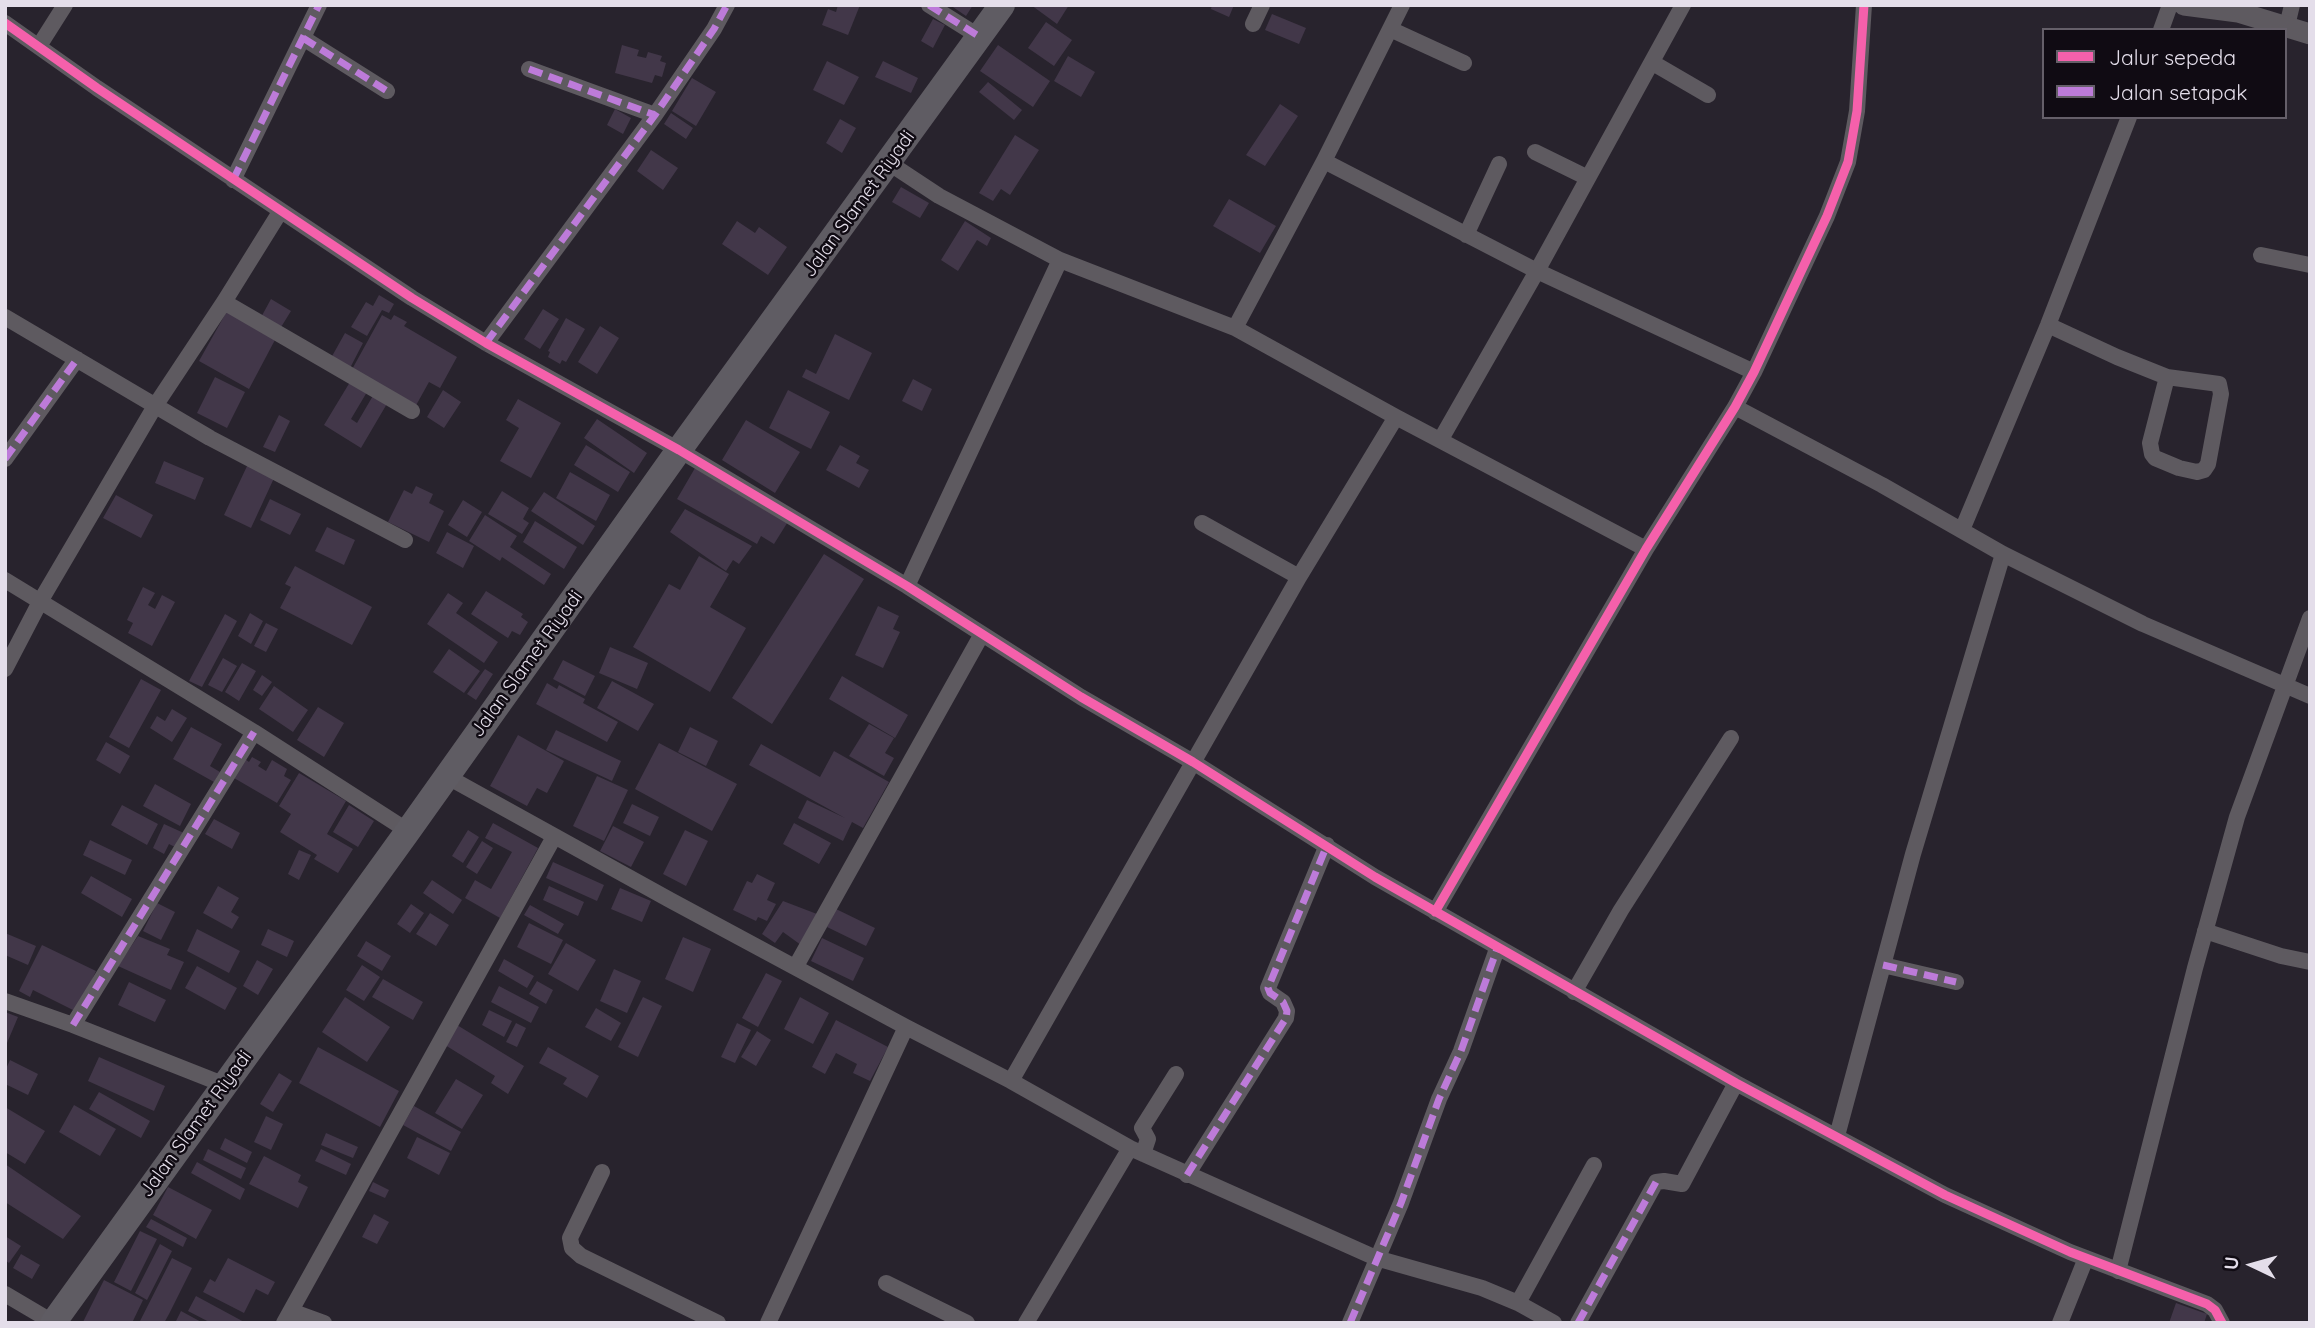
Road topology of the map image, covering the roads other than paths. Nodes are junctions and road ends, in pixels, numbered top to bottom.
1 (65, 5) edge
2 (319, 5) edge
3 (727, 5) edge
4 (929, 5) edge
5 (1002, 5) edge
6 (1262, 5) edge
7 (1402, 5) edge
8 (1683, 5) edge
9 (1864, 5) edge
10 (2170, 5) edge
11 (2184, 5) edge
12 (2292, 5) edge
13 (5, 23) edge
14 (1253, 24) dead end
15 (2287, 26) junction
16 (2162, 28) edge
17 (1390, 29) junction
18 (2310, 34) edge
19 (980, 37) junction
20 (303, 38) junction
21 (39, 46) junction
22 (1464, 63) dead end
23 (1653, 63) junction
24 (529, 69) dead end
25 (387, 91) dead end
26 (1708, 95) dead end
27 (655, 115) junction
28 (2128, 119) edge
29 (1535, 152) dead end
30 (1324, 161) junction
31 (889, 163) junction
32 (1499, 164) dead end
33 (1588, 178) junction
34 (233, 180) junction
35 (280, 212) junction
36 (1466, 235) junction
37 (2261, 255) dead end
38 (1060, 260) junction
39 (2310, 265) edge
40 (1537, 271) junction
41 (224, 302) junction
42 (5, 317) edge
43 (2048, 325) junction
44 (1235, 328) junction
45 (486, 343) junction
46 (77, 359) junction
47 (1754, 372) junction
48 (2167, 377) junction
49 (155, 406) junction
50 (1735, 407) junction
51 (412, 411) dead end
52 (1396, 417) junction
53 (1441, 439) junction
54 (679, 450) junction
55 (5, 459) edge
56 (1202, 523) dead end
57 (1962, 530) junction
58 (405, 540) dead end
59 (1646, 549) junction
60 (2003, 554) junction
61 (1299, 577) junction
62 (5, 580) edge
63 (907, 586) junction
64 (41, 600) junction
65 (2310, 618) edge
66 (982, 634) junction
67 (5, 669) edge
68 (2284, 685) junction
69 (2310, 696) edge
70 (254, 732) junction
71 (1731, 738) dead end
72 (1193, 762) junction
73 (446, 776) junction
74 (408, 831) junction
75 (554, 836) junction
76 (1327, 845) junction
77 (1435, 912) junction
78 (2205, 931) junction
79 (1497, 948) junction
80 (2310, 962) edge
81 (1883, 965) junction
82 (796, 966) junction
83 (1956, 982) dead end
84 (1574, 992) junction
85 (5, 1002) edge
86 (74, 1025) junction
87 (906, 1027) junction
88 (1176, 1074) dead end
89 (1012, 1081) junction
90 (1736, 1083) junction
91 (225, 1085) junction
92 (1837, 1136) junction
93 (1137, 1151) junction
94 (1594, 1165) dead end
95 (601, 1172) dead end
96 (1187, 1175) junction
97 (1376, 1258) junction
98 (2086, 1258) junction
99 (2118, 1270) junction
100 (886, 1283) dead end
101 (5, 1294) edge
102 (1518, 1303) junction
103 (287, 1317) edge
104 (53, 1323) edge
105 (324, 1323) edge
106 (718, 1323) edge
107 (768, 1323) edge
108 (967, 1323) edge
109 (1026, 1323) edge
110 (1350, 1323) edge
111 (1554, 1323) edge
112 (1578, 1323) edge
113 (2060, 1323) edge
114 (2222, 1323) edge

1 - 21 street
2 - 20 street
3 - 27 street
4 - 19 street
5 - 19 main road, Jalan Slamet Riyadi
6 - 14 street
7 - 17 street
8 - 23 street
9 - 47 street
10 - 16 street
11 - 15 street
12 - 15 street
13 - 21 street
15 - 18 street
17 - 22 street
17 - 30 street
19 - 31 main road, Jalan Slamet Riyadi
20 - 25 street
20 - 34 street
21 - 34 street
23 - 26 street
23 - 33 street
24 - 27 street
27 - 45 street
28 - 43 street
29 - 33 street
30 - 36 street
30 - 44 street
31 - 38 street
31 - 54 main road, Jalan Slamet Riyadi
32 - 36 street
33 - 40 street
34 - 35 street
35 - 41 street
35 - 45 street
36 - 40 street
37 - 39 street
38 - 44 street
38 - 63 street
40 - 47 street
40 - 53 street
41 - 49 street
41 - 51 street
42 - 46 street
43 - 48 street
43 - 57 street
44 - 52 street
45 - 54 street
46 - 49 street
46 - 55 street
47 - 50 street
48 - 48 street
49 - 58 street
49 - 64 street
50 - 57 street
50 - 59 street
52 - 53 street
52 - 61 street
53 - 59 street
54 - 63 street
54 - 73 main road, Jalan Slamet Riyadi
56 - 61 street
57 - 60 street
59 - 77 street
60 - 68 street
60 - 81 street
61 - 72 street
62 - 64 street
63 - 66 street
64 - 67 street
64 - 70 street
65 - 68 street
66 - 72 street
66 - 82 street
68 - 69 street
68 - 78 street
70 - 74 street
70 - 86 street
71 - 84 street
72 - 76 street
72 - 89 street
73 - 74 main road, Jalan Slamet Riyadi
73 - 75 street
74 - 91 main road, Jalan Slamet Riyadi
75 - 82 street
75 - 103 street
76 - 77 street
76 - 96 street
77 - 79 street
78 - 80 street
78 - 99 street
79 - 84 street
79 - 97 street
81 - 83 street
81 - 92 street
82 - 87 street
84 - 90 street
85 - 86 street
86 - 91 street
87 - 89 street
87 - 107 street
88 - 93 street
89 - 93 street
90 - 92 street
90 - 112 street
91 - 104 main road, Jalan Slamet Riyadi
92 - 98 street
93 - 96 street
93 - 109 street
94 - 102 street
95 - 106 street
96 - 97 street
97 - 102 street
97 - 110 street
98 - 99 street
98 - 113 street
99 - 114 street
100 - 108 street
101 - 104 street
102 - 111 street
103 - 105 street

